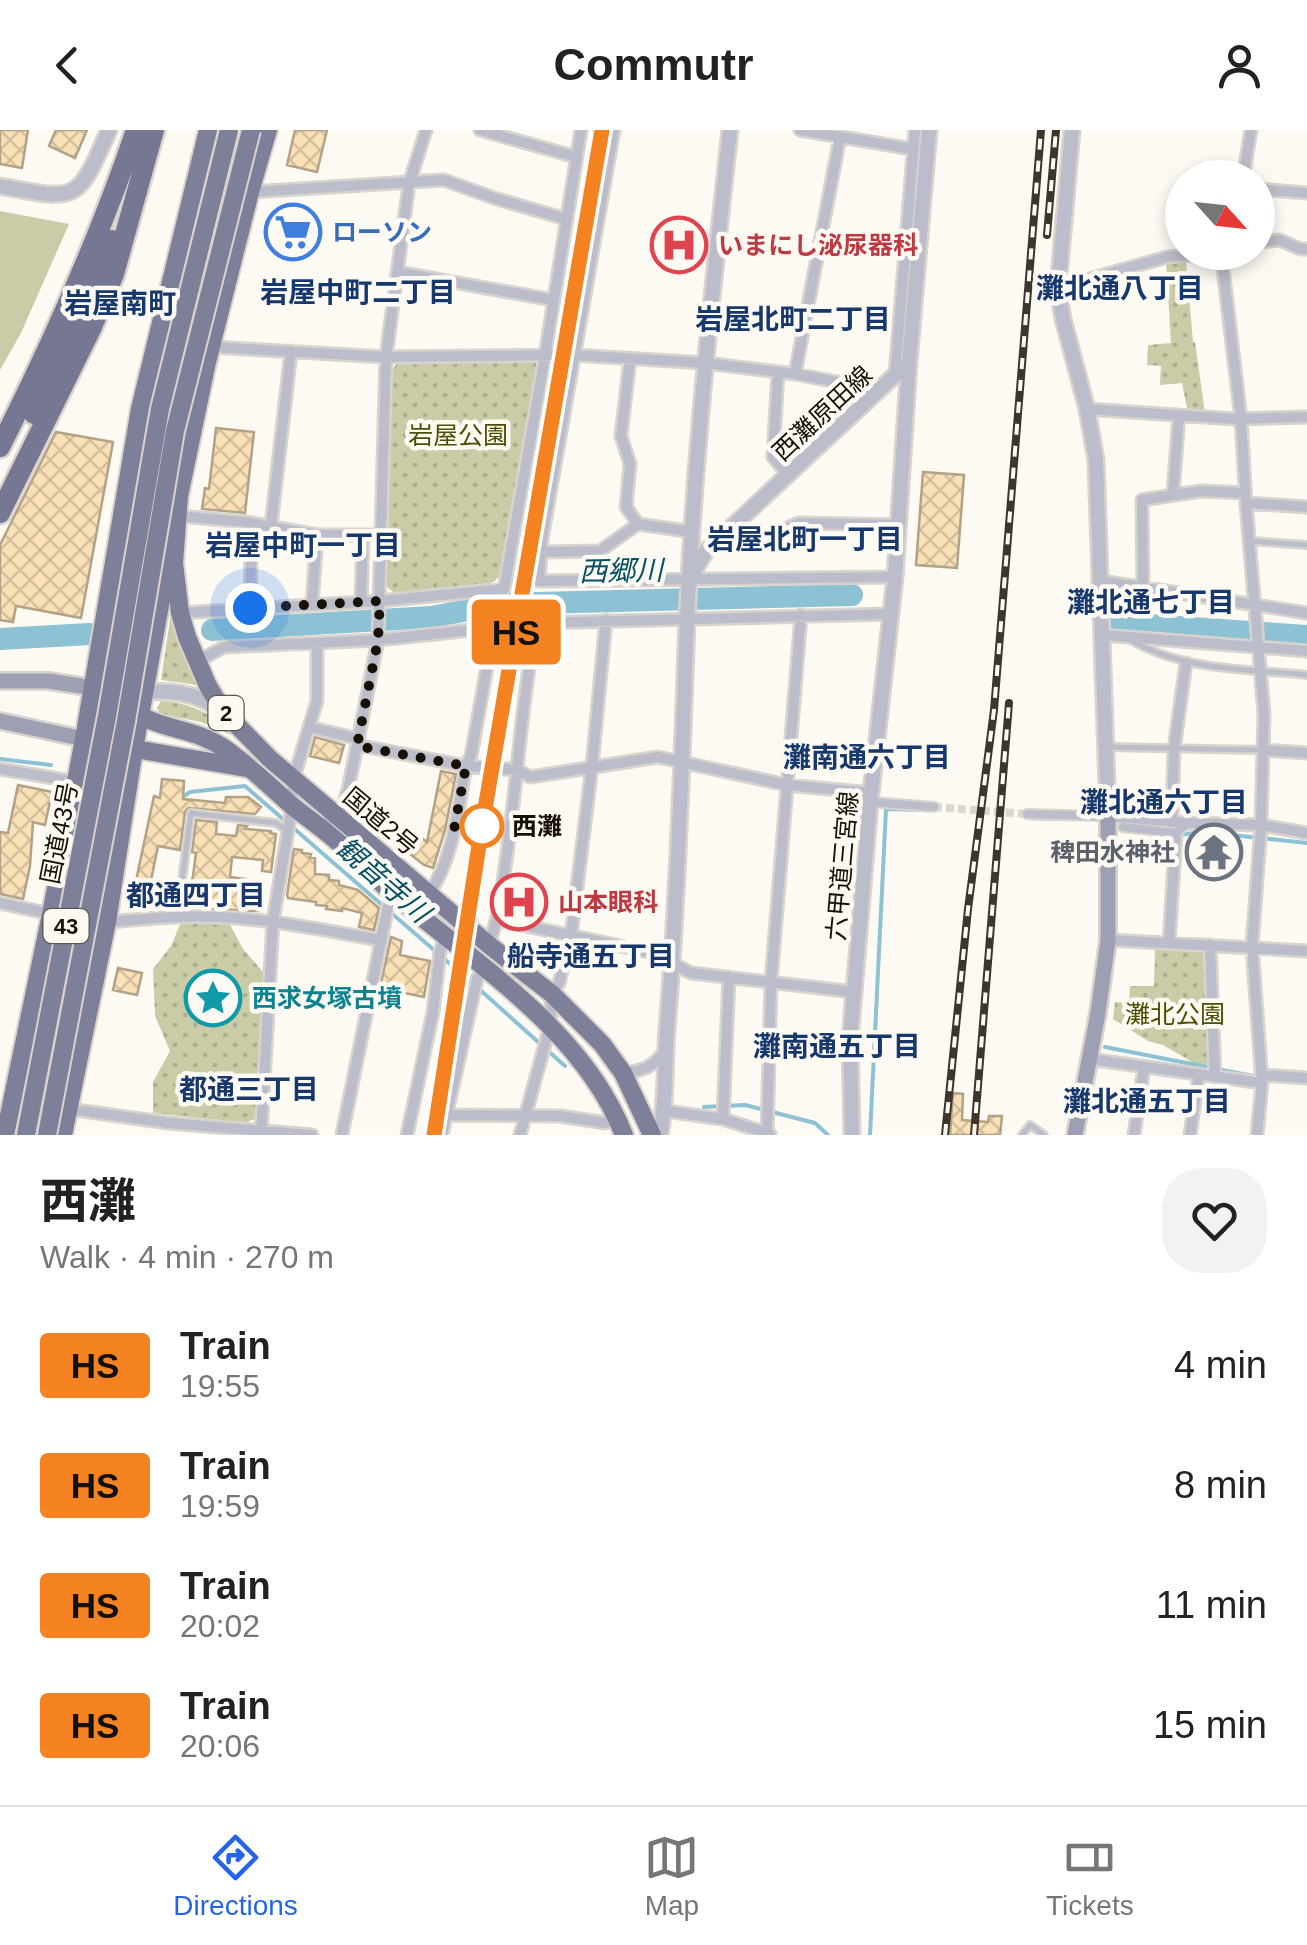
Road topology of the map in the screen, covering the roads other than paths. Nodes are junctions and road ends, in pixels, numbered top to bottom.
1 (109, 130) edge
2 (134, 130) edge
3 (154, 130) edge
4 (208, 130) edge
5 (229, 130) edge
6 (251, 130) edge
7 (268, 130) edge
8 (426, 130) edge
9 (480, 130) edge
10 (580, 130) edge
11 (614, 130) edge
12 (730, 130) edge
13 (800, 130) edge
14 (915, 130) edge
15 (929, 130) edge
16 (1072, 130) edge
17 (1250, 130) edge
18 (817, 132) edge
19 (840, 137) junction
20 (912, 149) junction
21 (576, 157) junction
22 (1246, 160) edge
23 (409, 184) junction
24 (0, 186) edge
25 (1275, 190) edge
26 (250, 192) junction
27 (1307, 193) edge
28 (566, 219) junction
29 (1275, 240) edge
30 (1307, 249) edge
31 (1165, 258) edge
32 (1222, 270) edge
33 (396, 272) junction
34 (1058, 288) junction
35 (553, 300) junction
36 (155, 348) junction
37 (290, 351) junction
38 (209, 354) junction
39 (573, 355) junction
40 (386, 356) junction
41 (545, 356) junction
42 (630, 359) junction
43 (909, 362) junction
44 (704, 363) junction
45 (778, 372) junction
46 (794, 374) junction
47 (895, 375) junction
48 (879, 390) junction
49 (1086, 409) junction
50 (1179, 415) junction
51 (1307, 417) edge
52 (1241, 419) junction
53 (0, 422) edge
54 (0, 447) edge
55 (788, 475) junction
56 (0, 482) edge
57 (1174, 494) junction
58 (180, 496) junction
59 (1246, 498) junction
60 (1307, 507) edge
61 (0, 514) edge
62 (179, 516) junction
63 (246, 522) junction
64 (638, 524) junction
65 (899, 525) junction
66 (271, 526) junction
67 (730, 529) junction
68 (692, 532) junction
69 (317, 535) junction
70 (382, 535) junction
71 (363, 536) junction
72 (1249, 541) junction
73 (1307, 545) edge
74 (541, 552) junction
75 (895, 577) junction
76 (689, 579) junction
77 (1101, 581) junction
78 (1143, 587) junction
79 (380, 601) junction
80 (361, 602) junction
81 (312, 604) junction
82 (1254, 605) junction
83 (250, 608) junction
84 (180, 613) junction
85 (1307, 613) edge
86 (891, 614) junction
87 (800, 615) junction
88 (687, 618) junction
89 (606, 620) junction
90 (537, 623) junction
91 (494, 628) junction
92 (1102, 635) junction
93 (1125, 636) junction
94 (378, 640) junction
95 (318, 643) junction
96 (1258, 646) junction
97 (1307, 651) edge
98 (198, 661) junction
99 (1186, 663) junction
100 (1260, 671) junction
101 (1307, 675) edge
102 (0, 681) edge
103 (103, 689) junction
104 (144, 692) junction
105 (225, 713) junction
106 (124, 718) junction
107 (0, 721) edge
108 (310, 728) junction
109 (84, 739) junction
110 (358, 742) junction
111 (1106, 748) junction
112 (1174, 748) junction
113 (134, 749) junction
114 (1263, 750) junction
115 (1307, 754) edge
116 (682, 764) junction
117 (466, 766) junction
118 (592, 766) junction
119 (0, 769) edge
120 (252, 769) junction
121 (518, 770) junction
122 (294, 781) junction
123 (76, 782) junction
124 (787, 785) junction
125 (871, 797) junction
126 (934, 807) tunnel mouth
127 (1027, 814) tunnel mouth
128 (291, 816) junction
129 (326, 816) junction
130 (1103, 816) junction
131 (1262, 824) junction
132 (1122, 827) dead end
133 (1174, 828) junction
134 (1307, 833) edge
135 (429, 894) junction
136 (390, 896) junction
137 (0, 903) edge
138 (52, 914) junction
139 (177, 917) junction
140 (498, 920) junction
141 (108, 922) junction
142 (273, 922) junction
143 (571, 936) junction
144 (381, 940) junction
145 (1108, 940) junction
146 (1169, 943) junction
147 (489, 944) junction
148 (1210, 944) junction
149 (1252, 946) junction
150 (441, 950) junction
151 (1307, 951) edge
152 (672, 962) junction
153 (481, 974) junction
154 (729, 977) junction
155 (771, 982) junction
156 (854, 992) junction
157 (552, 994) junction
158 (550, 1026) junction
159 (665, 1050) junction
160 (1089, 1060) junction
161 (1144, 1067) junction
162 (623, 1073) junction
163 (1199, 1074) junction
164 (1215, 1076) junction
165 (1307, 1078) edge
166 (1262, 1079) junction
167 (68, 1109) junction
168 (664, 1111) junction
169 (4, 1112) edge
170 (445, 1115) junction
171 (525, 1116) junction
172 (723, 1117) junction
173 (621, 1126) edge
174 (168, 1129) edge
175 (768, 1130) edge
176 (261, 1133) edge
177 (4, 1135) edge
178 (26, 1135) edge
179 (47, 1135) edge
180 (64, 1135) edge
181 (312, 1135) edge
182 (342, 1135) edge
183 (406, 1135) edge
184 (442, 1135) edge
185 (520, 1135) edge
186 (652, 1135) edge
187 (660, 1135) edge
188 (852, 1135) edge
189 (1022, 1135) edge
190 (1044, 1135) edge
191 (1075, 1135) edge
192 (1134, 1135) edge
193 (1190, 1135) edge
194 (1257, 1135) edge

1 - 24 street
2 - 53 highway
2 - 54 highway
3 - 56 highway
3 - 61 highway
4 - 36 highway
5 - 106 highway, 国道2号 / 2, bridge
6 - 106 highway, 国道2号 / 2, bridge
7 - 26 highway, 国道2号 / 2
8 - 23 street
9 - 21 street
10 - 21 street
11 - 39 street
12 - 44 street
13 - 18 street
14 - 20 street
15 - 43 street, 西灘原田線
16 - 34 street
17 - 22 street
18 - 19 street
19 - 20 street
19 - 46 street
20 - 47 street
21 - 28 street
23 - 26 street
23 - 28 street
23 - 33 street
25 - 27 street
26 - 38 highway, 国道2号 / 2
28 - 35 street
29 - 30 street
31 - 34 street
32 - 52 street
33 - 35 street
33 - 40 street
34 - 49 street
35 - 41 street
36 - 38 highway
36 - 103 highway
37 - 38 street
37 - 40 street
37 - 66 street
38 - 58 highway, 国道2号 / 2
39 - 41 street
39 - 42 street
39 - 74 street
40 - 41 street
40 - 70 street
41 - 79 street
42 - 44 street
42 - 64 street
43 - 47 street, 西灘原田線
43 - 65 street, 六甲道三宮線
44 - 45 street
44 - 68 street
45 - 46 street
45 - 55 street
46 - 48 street
47 - 48 street, 西灘原田線
48 - 55 street, 西灘原田線
49 - 50 street
49 - 77 street
50 - 52 street
50 - 57 street
51 - 52 street
52 - 59 street
55 - 67 street, 西灘原田線
57 - 59 street
57 - 78 street
58 - 62 highway, 国道2号 / 2
58 - 104 highway, 国道2号 / 2
59 - 60 street
59 - 72 street
62 - 63 street
62 - 84 highway, 国道2号 / 2
63 - 66 street
63 - 83 street
64 - 68 street
64 - 74 street
65 - 67 street
65 - 75 street, 六甲道三宮線
66 - 69 street
67 - 76 street, 西灘原田線
68 - 76 street
69 - 71 street
69 - 81 street
70 - 71 street
70 - 79 street
71 - 80 street
72 - 73 lane
72 - 82 street
74 - 76 street
75 - 76 street
75 - 86 street, 六甲道三宮線
76 - 88 street
77 - 78 street
77 - 92 street
78 - 82 street
79 - 80 street
79 - 94 street
80 - 81 street
81 - 83 street
82 - 85 street
82 - 96 street
83 - 84 street
84 - 98 highway, 国道2号 / 2
86 - 87 street
86 - 125 street, 六甲道三宮線
87 - 88 street
87 - 124 street
88 - 89 street
88 - 116 street
89 - 90 street
89 - 118 street
90 - 91 street
90 - 121 street
91 - 94 street
91 - 117 street
92 - 93 street
92 - 111 street
93 - 96 street
93 - 99 lane
94 - 95 street
94 - 110 street
95 - 98 street
95 - 108 street
96 - 97 street
96 - 100 street
98 - 105 highway, 国道2号 / 2
99 - 100 lane
99 - 112 street
100 - 101 lane
100 - 114 street
102 - 103 main road
103 - 104 main road
103 - 106 highway, 2
103 - 109 highway
104 - 105 street
104 - 106 highway, 国道2号 / 2
105 - 122 highway, 国道2号 / 2
106 - 113 highway, 国道2号 / 2
106 - 120 highway, 2
106 - 178 highway, 国道43号 / 43, bridge
106 - 179 highway, 国道43号 / 43, bridge
107 - 109 main road
108 - 110 street
108 - 122 street
109 - 113 highway, 2
109 - 123 highway, 43
110 - 117 street
110 - 129 street
111 - 112 lane
111 - 130 street
112 - 114 lane
112 - 133 street
113 - 120 highway, 2
113 - 141 highway, 43
114 - 115 street
114 - 131 street
116 - 118 street
116 - 124 street
116 - 152 street
117 - 121 street
117 - 135 street
118 - 121 street
118 - 143 street
119 - 123 street
120 - 128 highway, 国道2号 / 2
121 - 140 street
122 - 128 street
122 - 129 highway, 国道2号 / 2
123 - 138 highway, 43
124 - 125 street
124 - 155 street
125 - 126 street
125 - 156 street, 六甲道三宮線
127 - 130 street
128 - 129 highway, 国道2号 / 2
128 - 139 lane
128 - 142 street
129 - 135 highway, 国道2号 / 2
129 - 136 highway, 国道2号 / 2
130 - 133 street
130 - 145 main road
131 - 133 street
131 - 134 street
131 - 149 street
132 - 133 street
133 - 146 street
135 - 147 highway, 国道2号 / 2
136 - 144 street
136 - 150 highway, 国道2号 / 2
137 - 138 street
138 - 169 highway, 43
139 - 141 street
139 - 142 street
140 - 143 street
140 - 147 street
141 - 167 highway, 43
142 - 144 street
142 - 176 street
143 - 152 street
143 - 157 street
144 - 182 street
145 - 146 street
145 - 160 main road
146 - 148 street
147 - 157 highway, 国道2号 / 2
148 - 149 street
148 - 164 street
149 - 151 street
149 - 166 street
150 - 153 highway, 国道2号 / 2
150 - 183 street
152 - 154 street
152 - 159 street
153 - 158 highway, 国道2号 / 2
153 - 170 street
154 - 155 street
154 - 172 street
155 - 156 street
155 - 175 street
156 - 188 street, 六甲道三宮線
157 - 158 street
157 - 162 highway, 国道2号 / 2
158 - 171 street
158 - 173 highway, 国道2号 / 2
159 - 162 street
159 - 168 street
160 - 161 street
160 - 191 main road
161 - 163 street
161 - 192 street
162 - 186 highway, 国道2号 / 2
163 - 164 street
163 - 193 street
164 - 166 street
165 - 166 street
166 - 194 street
167 - 174 street
167 - 180 highway, 43
168 - 172 street
168 - 187 street
169 - 177 highway, 43
170 - 171 street
170 - 184 street
171 - 173 street
171 - 185 street
172 - 175 street
174 - 176 street
176 - 181 street
189 - 190 lane

